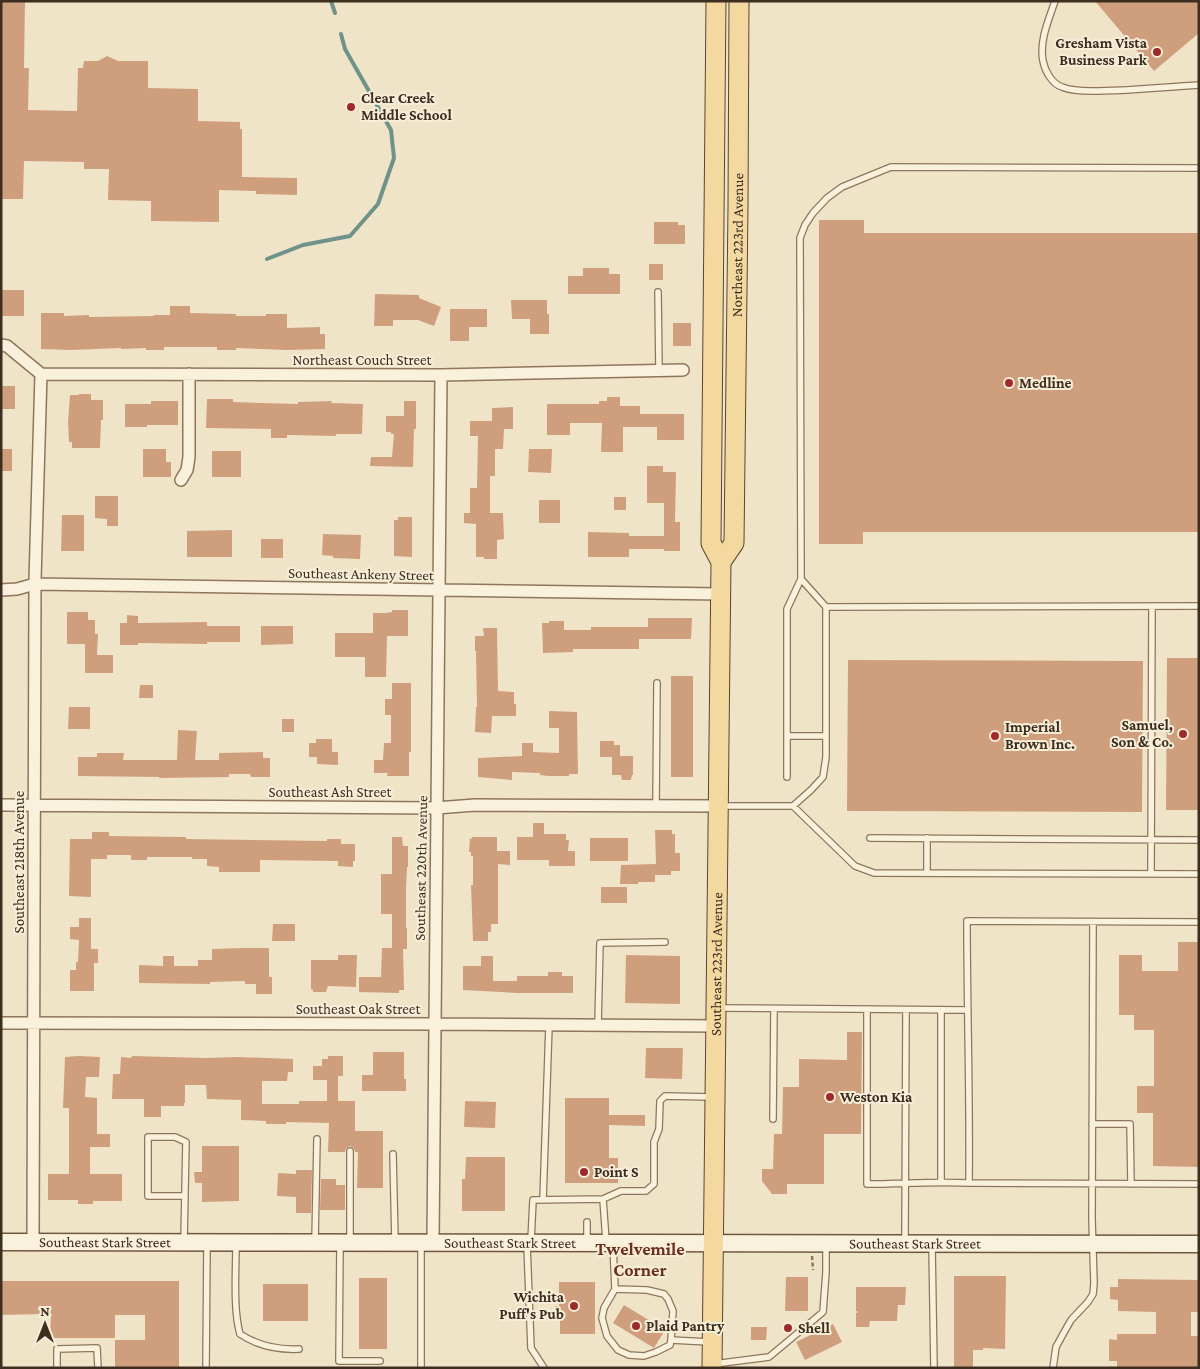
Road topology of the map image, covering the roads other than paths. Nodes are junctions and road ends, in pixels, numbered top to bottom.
1 (716, 1) edge
2 (739, 1) edge
3 (1055, 1) edge
4 (1199, 85) edge
5 (1199, 168) edge
6 (658, 292) dead end
7 (1, 345) edge
8 (659, 370) junction
9 (683, 370) dead end
10 (40, 374) junction
11 (189, 374) junction
12 (441, 375) junction
13 (180, 480) dead end
14 (711, 486) joint
15 (721, 562) junction
16 (801, 579) junction
17 (35, 584) junction
18 (1, 590) edge
19 (439, 590) junction
20 (721, 594) junction
21 (1152, 606) junction
22 (1199, 606) edge
23 (826, 607) junction
24 (658, 683) dead end
25 (787, 736) junction
26 (826, 736) junction
27 (787, 776) dead end
28 (1, 805) edge
29 (34, 805) junction
30 (656, 806) junction
31 (718, 806) junction
32 (793, 806) junction
33 (436, 808) junction
34 (870, 838) dead end
35 (927, 838) junction
36 (1151, 839) junction
37 (1199, 840) edge
38 (927, 873) junction
39 (1151, 874) junction
40 (1199, 874) edge
41 (1093, 922) junction
42 (1199, 922) edge
43 (665, 942) dead end
44 (774, 1009) junction
45 (867, 1009) junction
46 (906, 1010) junction
47 (942, 1010) junction
48 (968, 1010) junction
49 (715, 1017) junction
50 (1, 1024) edge
51 (34, 1024) junction
52 (434, 1024) junction
53 (549, 1025) junction
54 (598, 1025) junction
55 (715, 1097) junction
56 (773, 1119) dead end
57 (1092, 1124) junction
58 (317, 1139) dead end
59 (350, 1151) dead end
60 (393, 1154) dead end
61 (941, 1182) junction
62 (969, 1183) junction
63 (905, 1184) junction
64 (1092, 1184) junction
65 (1131, 1184) junction
66 (1199, 1184) edge
67 (185, 1196) junction
68 (543, 1200) junction
69 (603, 1200) junction
70 (587, 1222) dead end
71 (1, 1242) edge
72 (33, 1242) junction
73 (184, 1242) junction
74 (207, 1242) junction
75 (236, 1242) junction
76 (314, 1242) junction
77 (394, 1242) junction
78 (427, 1242) junction
79 (345, 1243) junction
80 (529, 1243) junction
81 (587, 1243) junction
82 (609, 1243) junction
83 (712, 1243) junction
84 (826, 1243) junction
85 (905, 1243) junction
86 (932, 1243) junction
87 (1093, 1244) junction
88 (1199, 1244) edge
89 (614, 1289) junction
90 (671, 1340) junction
91 (712, 1342) junction
92 (299, 1349) dead end
93 (380, 1362) dead end
94 (712, 1366) edge
95 (57, 1368) edge
96 (98, 1368) edge
97 (206, 1368) edge
98 (421, 1368) edge
99 (544, 1368) edge
100 (934, 1368) edge
101 (1053, 1368) edge

1 - 14 main road, Northeast 223rd Avenue
2 - 15 main road, Northeast 223rd Avenue
3 - 4 lane
5 - 16 lane
6 - 8 lane
7 - 10 street
8 - 9 street, Northeast Couch Street
8 - 12 street, Northeast Couch Street
10 - 11 street, Northeast Couch Street
10 - 17 street, Southeast 218th Avenue
11 - 12 street, Northeast Couch Street
11 - 13 street
12 - 19 street, Southeast 220th Avenue
14 - 15 main road, Southeast 223rd Avenue
15 - 20 main road, Southeast 223rd Avenue
16 - 23 lane
16 - 25 lane
17 - 18 street, Southeast Ankeny Street
17 - 19 street, Southeast Ankeny Street
17 - 29 street, Southeast 218th Avenue
19 - 20 street, Southeast Ankeny Street
19 - 33 street, Southeast 220th Avenue
20 - 31 main road, Southeast 223rd Avenue
21 - 22 lane
21 - 23 lane
21 - 36 lane
23 - 26 lane
24 - 30 lane
25 - 26 lane
25 - 27 lane
26 - 32 lane
28 - 29 street, Southeast Ash Street
29 - 33 street, Southeast Ash Street
29 - 51 street, Southeast 218th Avenue
30 - 31 street, Southeast Ash Street
30 - 33 street, Southeast Ash Street
31 - 32 lane
31 - 49 main road, Southeast 223rd Avenue
32 - 38 lane
33 - 52 street, Southeast 220th Avenue
34 - 35 lane
35 - 36 lane
35 - 38 lane
36 - 37 lane
36 - 39 lane
38 - 39 lane
39 - 40 lane
41 - 42 lane
41 - 48 lane
41 - 57 lane
43 - 54 lane
44 - 45 lane
44 - 49 lane
44 - 56 lane
45 - 46 lane
45 - 63 lane
46 - 47 lane
46 - 63 lane
47 - 48 lane
47 - 61 lane
48 - 62 lane
49 - 54 street, Southeast Oak Street
49 - 55 main road, Southeast 223rd Avenue
50 - 51 street, Southeast Oak Street
51 - 52 street, Southeast Oak Street
51 - 72 street, Southeast 218th Avenue
52 - 53 street, Southeast Oak Street
52 - 78 street, Southeast 220th Avenue
53 - 54 street, Southeast Oak Street
53 - 68 lane
55 - 69 lane
55 - 83 main road, Southeast 223rd Avenue
57 - 64 lane
57 - 65 lane
58 - 76 lane
59 - 79 lane
60 - 77 lane
61 - 62 lane
61 - 63 lane
62 - 64 lane
63 - 85 lane
64 - 65 lane
64 - 87 lane
65 - 66 lane
67 - 67 lane
67 - 73 lane
68 - 69 lane
68 - 80 lane
69 - 82 lane
70 - 81 lane
71 - 72 main road, Southeast Stark Street
72 - 73 main road, Southeast Stark Street
73 - 74 main road, Southeast Stark Street
74 - 75 main road, Southeast Stark Street
74 - 97 lane
75 - 76 main road, Southeast Stark Street
75 - 92 lane
76 - 79 main road, Southeast Stark Street
77 - 78 main road, Southeast Stark Street
77 - 79 main road, Southeast Stark Street
78 - 80 main road, Southeast Stark Street
78 - 98 lane
79 - 93 lane
80 - 81 main road, Southeast Stark Street
80 - 99 lane
81 - 82 main road, Southeast Stark Street
82 - 83 main road, Southeast Stark Street
82 - 89 lane
83 - 84 main road, Southeast Stark Street
83 - 91 main road, Southeast 223rd Avenue
84 - 85 main road, Southeast Stark Street
84 - 94 lane
85 - 86 main road, Southeast Stark Street
86 - 87 main road, Southeast Stark Street
86 - 100 lane
87 - 88 main road, Southeast Stark Street
87 - 101 lane
89 - 90 lane
89 - 90 lane
90 - 91 lane
91 - 94 main road, Southeast 223rd Avenue
95 - 96 lane

